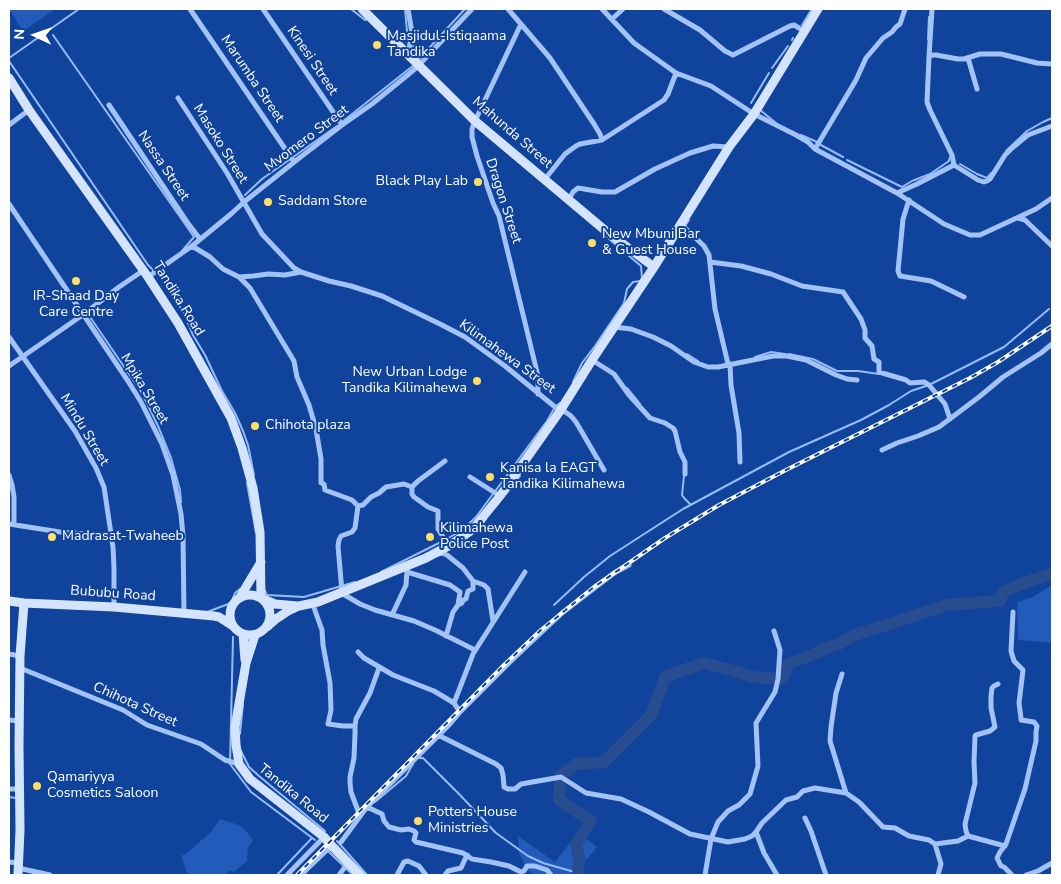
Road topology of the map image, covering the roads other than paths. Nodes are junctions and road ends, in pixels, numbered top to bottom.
1 (190, 9) edge
2 (263, 9) edge
3 (362, 9) edge
4 (408, 9) edge
5 (472, 9) edge
6 (508, 9) edge
7 (602, 9) edge
8 (623, 9) edge
9 (664, 9) edge
10 (818, 9) edge
11 (905, 9) edge
12 (924, 9) edge
13 (931, 10) edge
14 (612, 19) junction
15 (521, 24) junction
16 (804, 30) junction
17 (408, 54) junction
18 (929, 58) junction
19 (968, 58) junction
20 (1052, 64) edge
21 (419, 65) junction
22 (676, 73) junction
23 (9, 78) edge
24 (977, 89) dead end
25 (178, 98) dead end
26 (109, 105) dead end
27 (30, 110) junction
28 (754, 114) junction
29 (475, 121) junction
30 (9, 125) edge
31 (342, 125) junction
32 (1052, 126) edge
33 (602, 140) junction
34 (729, 148) junction
35 (815, 148) junction
36 (294, 162) junction
37 (954, 165) junction
38 (545, 179) junction
39 (897, 193) junction
40 (1052, 198) edge
41 (569, 199) junction
42 (909, 200) junction
43 (244, 202) junction
44 (9, 204) edge
45 (1018, 218) junction
46 (682, 224) junction
47 (200, 239) junction
48 (192, 246) junction
49 (1052, 246) edge
50 (710, 262) junction
51 (654, 267) junction
52 (301, 272) junction
53 (146, 274) junction
54 (239, 277) junction
55 (964, 298) dead end
56 (84, 314) junction
57 (614, 327) junction
58 (9, 337) edge
59 (1052, 344) edge
60 (22, 356) junction
61 (592, 360) junction
62 (730, 364) junction
63 (9, 366) edge
64 (857, 380) dead end
65 (538, 394) junction
66 (560, 410) junction
67 (950, 419) junction
68 (882, 450) dead end
69 (445, 461) dead end
70 (740, 462) dead end
71 (604, 470) dead end
72 (685, 474) dead end
73 (9, 475) edge
74 (470, 477) dead end
75 (412, 487) junction
76 (500, 496) junction
77 (358, 506) junction
78 (11, 524) edge
79 (110, 536) junction
80 (449, 546) junction
81 (433, 554) junction
82 (261, 562) junction
83 (629, 565) dead end
84 (407, 568) junction
85 (525, 572) dead end
86 (473, 581) junction
87 (339, 593) junction
88 (262, 598) junction
89 (237, 600) junction
90 (9, 601) edge
91 (24, 603) junction
92 (311, 604) junction
93 (458, 605) junction
94 (299, 606) junction
95 (114, 607) junction
96 (1013, 612) dead end
97 (184, 613) junction
98 (392, 615) junction
99 (214, 616) junction
100 (493, 621) junction
101 (233, 626) junction
102 (267, 627) junction
103 (774, 631) dead end
104 (243, 634) junction
105 (255, 635) junction
106 (446, 636) junction
107 (475, 650) junction
108 (358, 652) dead end
109 (9, 654) edge
110 (20, 656) junction
111 (246, 663) junction
112 (20, 668) junction
113 (379, 668) junction
114 (842, 674) dead end
115 (998, 684) dead end
116 (454, 702) junction
117 (460, 712) junction
118 (9, 720) edge
119 (19, 721) junction
120 (355, 726) junction
121 (438, 735) junction
122 (239, 764) junction
123 (9, 788) edge
124 (20, 789) junction
125 (846, 793) junction
126 (367, 807) junction
127 (360, 816) junction
128 (805, 818) dead end
129 (756, 832) junction
130 (968, 836) junction
131 (324, 837) junction
132 (711, 839) junction
133 (341, 842) dead end
134 (935, 844) junction
135 (331, 846) junction
136 (1004, 846) junction
137 (467, 855) junction
138 (348, 863) junction
139 (1052, 863) edge
140 (16, 867) edge
141 (1038, 873) edge
142 (50, 875) edge
143 (287, 875) edge
144 (301, 875) edge
145 (339, 875) edge
146 (360, 875) edge
147 (397, 875) edge
148 (426, 875) edge
149 (445, 875) edge
150 (551, 875) edge
151 (706, 875) edge
152 (777, 875) edge
153 (826, 875) edge
154 (938, 875) edge
155 (1012, 875) edge
156 (1026, 875) edge

1 - 36 street, Marumba Street
2 - 31 street, Kinesi Street
3 - 17 street, Mahunda Street
4 - 17 street
5 - 21 street, Mvomero Street
6 - 15 street
7 - 14 street
8 - 14 street
9 - 16 street
10 - 16 street
11 - 35 street
12 - 13 street
13 - 18 street
14 - 22 street
15 - 29 street, Dragon Street
15 - 33 street
16 - 28 street
17 - 21 street, Mahunda Street
18 - 19 street
18 - 37 street
19 - 20 street
19 - 24 street
21 - 29 street, Mahunda Street
21 - 31 street, Mvomero Street
22 - 28 street
22 - 33 street
23 - 27 street, Tandika Road
25 - 43 street, Masoko Street
26 - 47 street, Nassa Street
27 - 30 street
27 - 53 street, Tandika Road
28 - 34 street
28 - 35 street
29 - 38 street, Mahunda Street
29 - 65 street, Dragon Street
31 - 36 street, Mvomero Street
32 - 37 street
33 - 38 street
34 - 41 street
34 - 46 street
35 - 39 street
36 - 43 street, Mvomero Street
37 - 39 street
38 - 41 street, Mahunda Street
39 - 42 street
40 - 45 street
41 - 51 street, Mahunda Street
42 - 45 street
42 - 55 street
43 - 47 street, Mvomero Street
43 - 52 street, Kilimahewa Street
44 - 56 street, Mpika Street
45 - 49 street
46 - 50 street
46 - 51 street
47 - 48 street, Mvomero Street
48 - 53 street, Mvomero Street
48 - 54 street
50 - 62 street
50 - 67 street
51 - 57 street
52 - 54 street
52 - 65 street, Kilimahewa Street
53 - 56 street, Mvomero Street
53 - 82 street, Tandika Road
54 - 77 street
56 - 60 street, Mvomero Street
56 - 97 street, Mpika Street
57 - 61 street
57 - 62 street
58 - 60 street, Mindu Street
59 - 67 street
60 - 63 street, Mvomero Street
60 - 79 street, Mindu Street
61 - 66 street
61 - 72 street
62 - 64 street
62 - 70 street
65 - 66 street, Kilimahewa Street
66 - 71 street, Kilimahewa Street
66 - 76 street
67 - 68 street
69 - 75 street
73 - 78 street
74 - 76 street
75 - 77 street
75 - 80 street
76 - 80 street
77 - 87 street
78 - 79 street
79 - 95 street, Mindu Street
80 - 81 street
81 - 84 street
81 - 86 street
82 - 88 street, Tandika Road
82 - 89 street
83 - 117 street
84 - 87 street
84 - 93 street
84 - 98 street
85 - 100 street
86 - 93 street
86 - 100 street
87 - 92 street
87 - 98 street
88 - 89 street
88 - 94 street
88 - 102 street
89 - 99 street
89 - 101 street
90 - 91 street, Bububu Road
91 - 95 street, Bububu Road
91 - 110 street
92 - 94 street
92 - 120 street
93 - 106 street
94 - 102 street
95 - 97 street, Bububu Road
96 - 136 street
97 - 99 street, Bububu Road
98 - 106 street
99 - 101 street
100 - 107 street
101 - 104 street
102 - 105 street
103 - 132 street
104 - 105 street
104 - 111 street
105 - 111 street, Tandika Road
106 - 107 street
107 - 116 street
108 - 113 street
109 - 110 street
110 - 112 street
111 - 122 street, Tandika Road
112 - 119 street
112 - 122 street, Chihota Street
113 - 116 street
113 - 120 street
114 - 125 street
115 - 130 street
116 - 117 street
117 - 121 street
118 - 119 street
119 - 124 street
120 - 127 street
121 - 126 street
121 - 132 street
122 - 131 street, Tandika Road
123 - 124 street
124 - 140 street
125 - 129 street
125 - 134 street
126 - 127 street
126 - 137 street
127 - 133 street
128 - 153 street
129 - 132 street
129 - 152 street
130 - 134 street
130 - 136 street
131 - 135 street, Tandika Road
131 - 143 street
132 - 151 street
134 - 154 street
135 - 138 street, Tandika Road
135 - 144 street
136 - 155 street
137 - 149 street
137 - 150 street
138 - 145 street
138 - 146 street, Tandika Road
139 - 141 street
140 - 142 street
141 - 156 street
147 - 148 street

